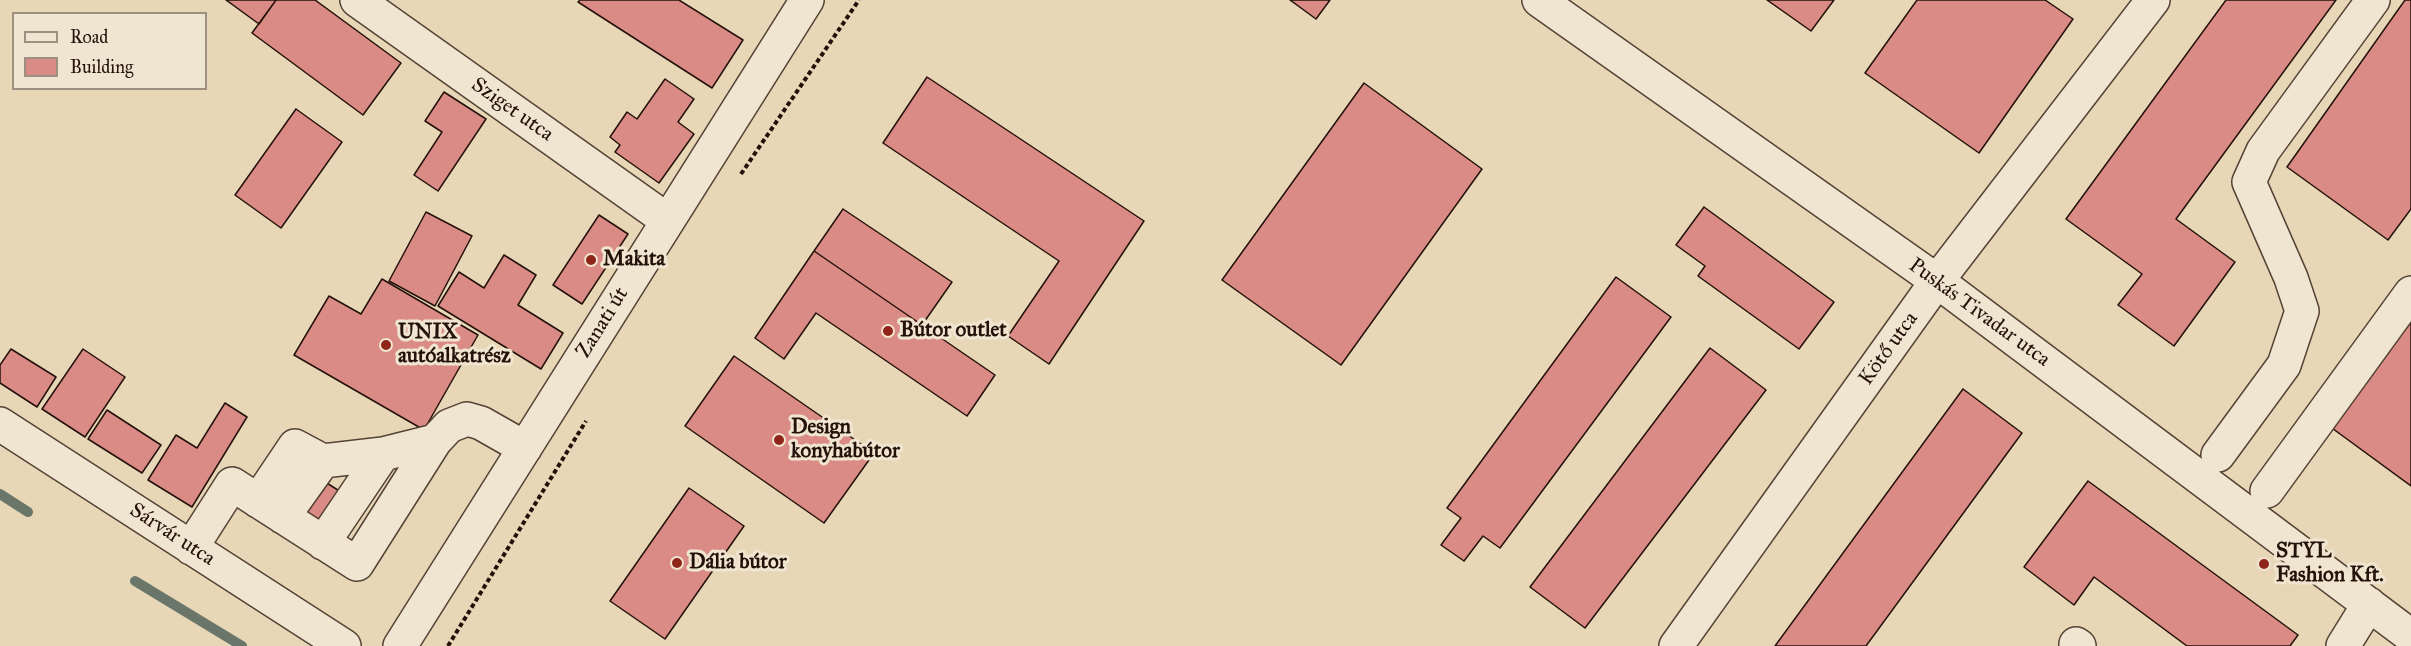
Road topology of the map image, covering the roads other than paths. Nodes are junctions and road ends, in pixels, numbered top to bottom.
1 (357, 0) edge
2 (807, 0) edge
3 (1539, 0) edge
4 (2153, 0) edge
5 (2373, 0) edge
6 (667, 220) junction
7 (1937, 281) junction
8 (2411, 293) edge
9 (0, 424) edge
10 (435, 441) junction
11 (525, 448) junction
12 (2218, 455) dead end
13 (353, 458) junction
14 (2267, 491) dead end
15 (292, 523) junction
16 (191, 548) junction
17 (2369, 604) junction
18 (2411, 636) edge
19 (344, 646) edge
20 (400, 646) edge
21 (1676, 646) edge
22 (2343, 646) edge

1 - 6 street, Sziget utca
2 - 6 street, Zanati út
3 - 7 street, Puskás Tivadar utca
4 - 7 street, Kötő utca
5 - 12 street
6 - 11 street, Zanati út
7 - 17 street, Puskás Tivadar utca
7 - 21 street, Kötő utca
8 - 14 street
9 - 16 street, Sárvár utca
10 - 11 street
10 - 13 street
10 - 15 street
11 - 20 street, Zanati út
13 - 15 street
13 - 15 street
15 - 16 street
16 - 19 street, Sárvár utca
17 - 18 street, Puskás Tivadar utca
17 - 22 street

